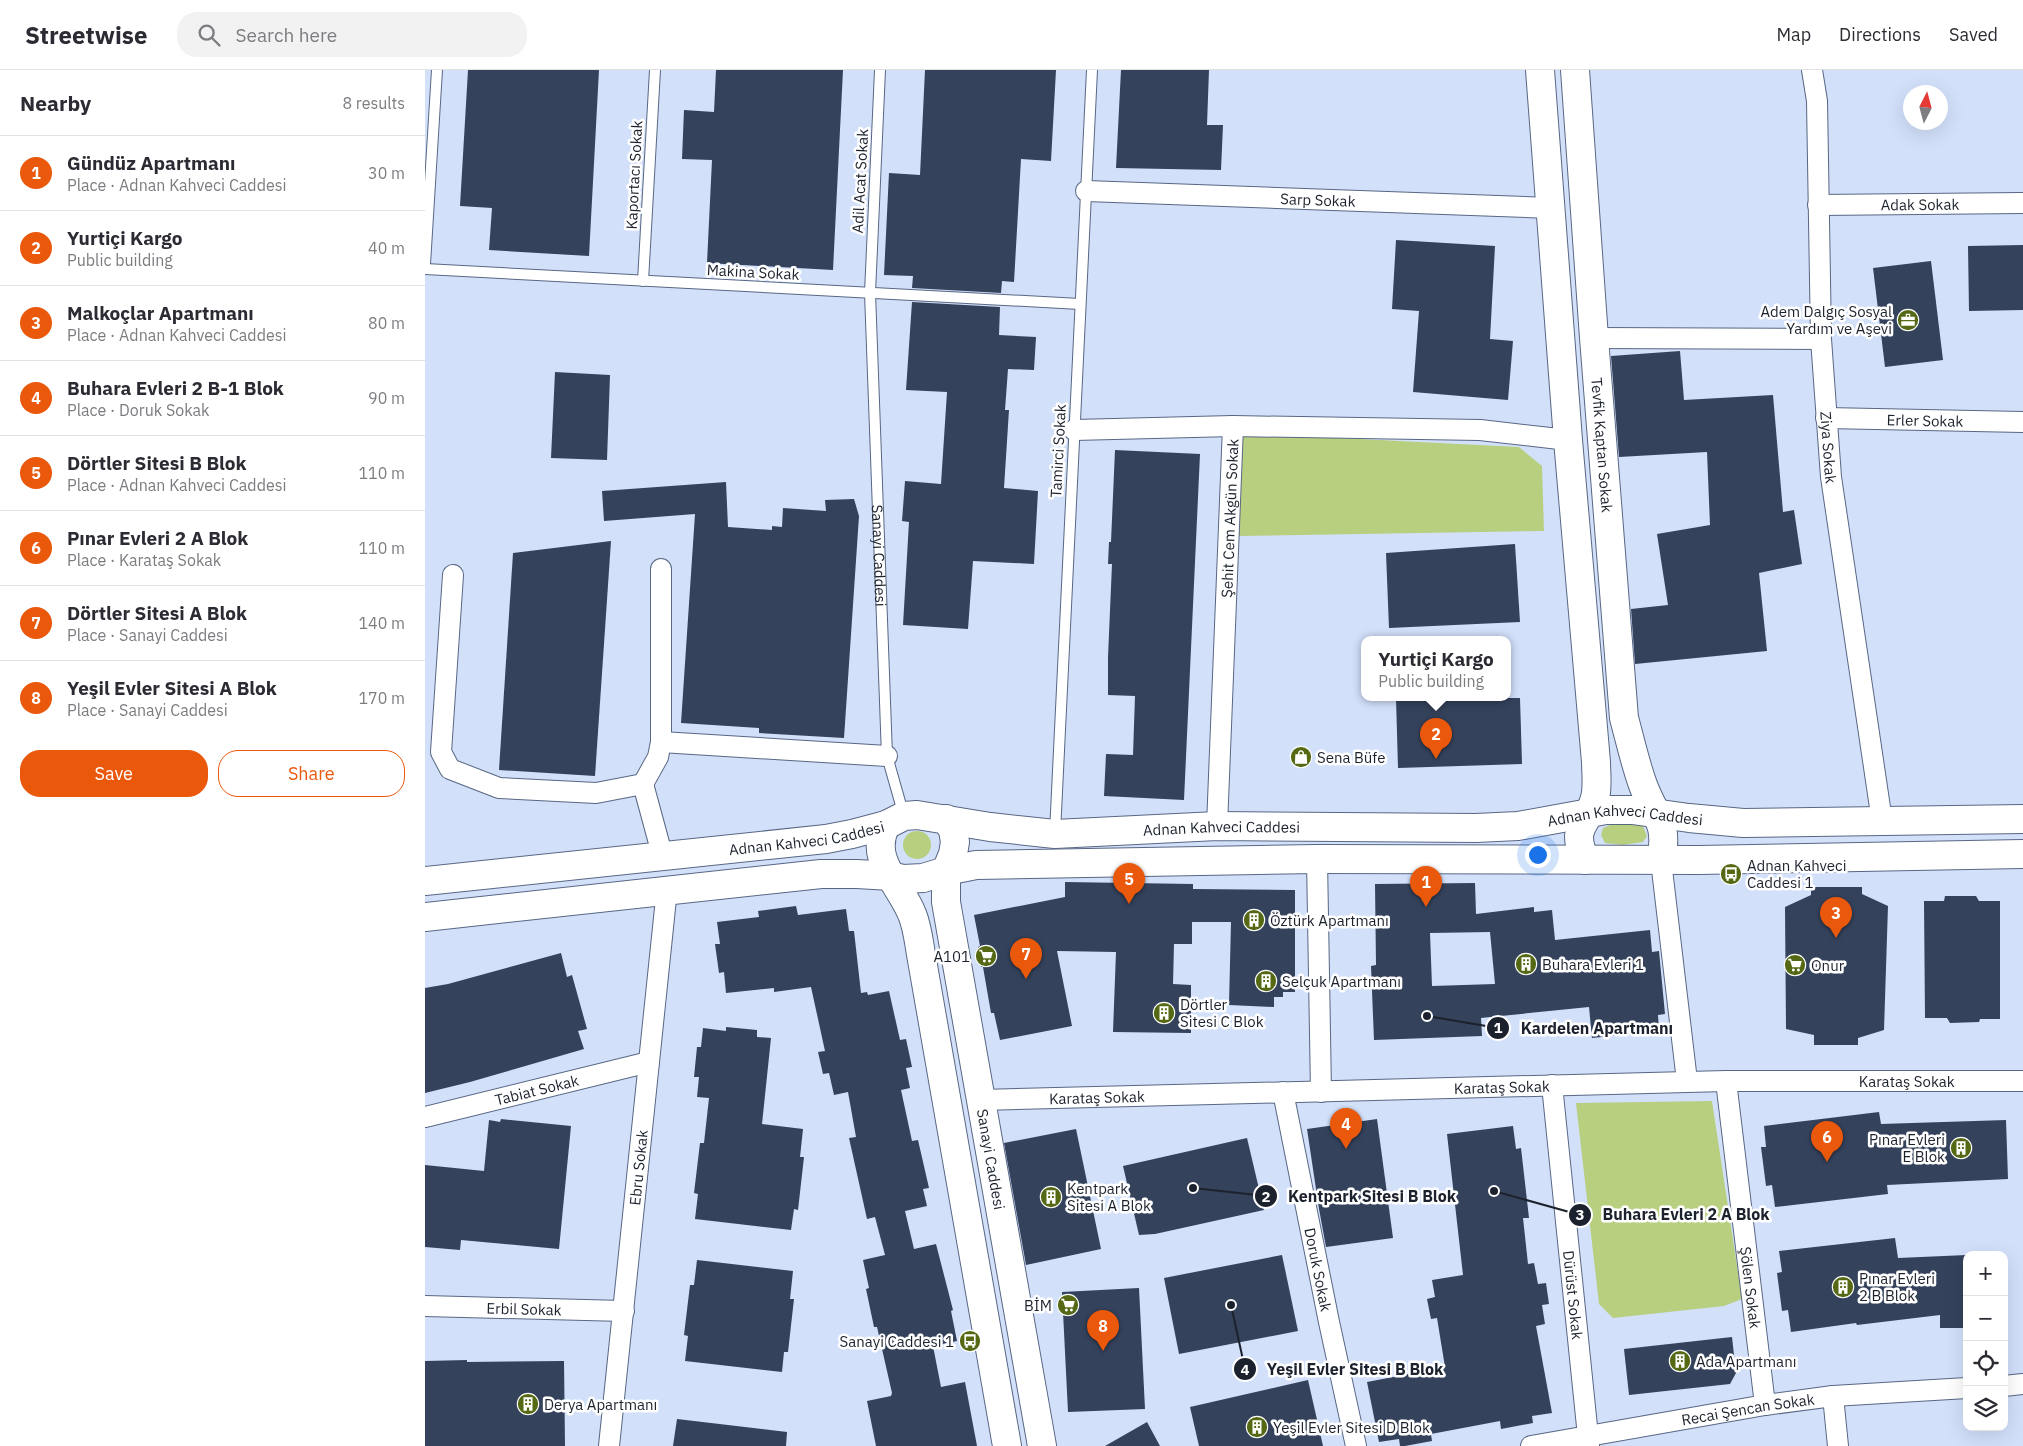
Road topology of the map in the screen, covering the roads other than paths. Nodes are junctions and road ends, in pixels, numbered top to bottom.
1 (437, 70) edge
2 (655, 70) edge
3 (880, 70) edge
4 (1091, 70) edge
5 (1540, 70) edge
6 (1575, 70) edge
7 (1812, 70) edge
8 (1086, 191) junction
9 (2023, 203) edge
10 (1819, 205) junction
11 (1551, 208) junction
12 (425, 264) edge
13 (425, 269) edge
14 (643, 281) junction
15 (870, 293) junction
16 (1080, 304) junction
17 (1594, 338) junction
18 (1821, 339) junction
19 (1826, 418) junction
20 (2023, 422) edge
21 (1233, 426) junction
22 (1074, 430) junction
23 (1568, 440) junction
24 (661, 569) dead end
25 (453, 575) dead end
26 (661, 742) junction
27 (887, 756) junction
28 (643, 784) junction
29 (1591, 812) junction
30 (1658, 815) junction
31 (946, 819) junction
32 (2023, 819) edge
33 (895, 821) junction
34 (1882, 821) junction
35 (1217, 826) junction
36 (1055, 834) junction
37 (662, 854) junction
38 (2023, 854) edge
39 (1317, 859) junction
40 (1585, 860) junction
41 (1661, 861) junction
42 (946, 871) junction
43 (891, 876) junction
44 (425, 880) edge
45 (667, 889) junction
46 (425, 917) edge
47 (649, 1062) junction
48 (1687, 1081) junction
49 (1726, 1081) junction
50 (2023, 1081) edge
51 (1552, 1085) junction
52 (1283, 1092) junction
53 (1321, 1092) junction
54 (981, 1100) junction
55 (425, 1117) edge
56 (425, 1306) edge
57 (624, 1311) junction
58 (2023, 1384) edge
59 (2008, 1386) edge
60 (1963, 1388) edge
61 (1833, 1396) junction
62 (1765, 1405) junction
63 (1588, 1441) edge
64 (609, 1446) edge
65 (1007, 1446) edge
66 (1042, 1446) edge
67 (1357, 1446) edge
68 (1531, 1446) edge
69 (1838, 1446) edge

1 - 12 lane
2 - 14 lane, Kaportacı Sokak
3 - 15 lane, Adil Acat Sokak
4 - 8 lane, Tamirci Sokak
5 - 11 main road
6 - 17 main road, Tevfik Kaptan Sokak
7 - 10 street, Ziya Sokak
8 - 11 street, Sarp Sokak
8 - 16 lane, Tamirci Sokak
9 - 10 street, Adak Sokak
10 - 18 street, Ziya Sokak
11 - 23 main road
13 - 14 lane, Makina Sokak
14 - 15 lane, Makina Sokak
15 - 16 lane, Makina Sokak
15 - 27 lane, Sanayi Caddesi
16 - 22 lane, Tamirci Sokak
17 - 18 street
17 - 30 main road, Tevfik Kaptan Sokak
18 - 19 street, Ziya Sokak
19 - 20 street, Erler Sokak
19 - 34 street, Ziya Sokak
21 - 22 street
21 - 23 street, Şehit Cem Akgün Sokak
21 - 35 street, Şehit Cem Akgün Sokak
22 - 36 lane, Tamirci Sokak
23 - 29 main road
24 - 26 street
25 - 28 street
26 - 27 street
26 - 28 street
27 - 33 lane, Sanayi Caddesi
28 - 37 street
29 - 30 main road, Adnan Kahveci Caddesi
29 - 35 main road, Adnan Kahveci Caddesi
29 - 40 main road
30 - 34 main road, Adnan Kahveci Caddesi
30 - 41 main road, Tevfik Kaptan Sokak
31 - 33 main road, Adnan Kahveci Caddesi
31 - 36 main road, Adnan Kahveci Caddesi
31 - 42 main road
32 - 34 main road, Adnan Kahveci Caddesi
33 - 37 main road, Adnan Kahveci Caddesi
33 - 43 main road
35 - 36 main road, Adnan Kahveci Caddesi
37 - 44 main road, Adnan Kahveci Caddesi
38 - 41 main road
39 - 40 main road
39 - 42 main road
39 - 53 street
40 - 41 main road
41 - 48 street
42 - 43 main road
42 - 54 main road, Sanayi Caddesi
43 - 45 main road
43 - 65 main road
45 - 46 main road
45 - 47 street, Ebru Sokak
47 - 55 street, Tabiat Sokak
47 - 57 street, Ebru Sokak
48 - 49 street, Karataş Sokak
48 - 51 street, Karataş Sokak
49 - 50 street, Karataş Sokak
49 - 62 street, Şölen Sokak
51 - 53 street, Karataş Sokak
51 - 63 street, Dürüst Sokak
52 - 53 street, Karataş Sokak
52 - 54 street, Karataş Sokak
52 - 67 street, Doruk Sokak
54 - 66 main road, Sanayi Caddesi
56 - 57 street, Erbil Sokak
57 - 64 street, Ebru Sokak
58 - 59 street
60 - 61 street, Recai Şencan Sokak
61 - 62 street, Recai Şencan Sokak
61 - 69 street
62 - 63 street, Recai Şencan Sokak
63 - 68 street, Recai Şencan Sokak

